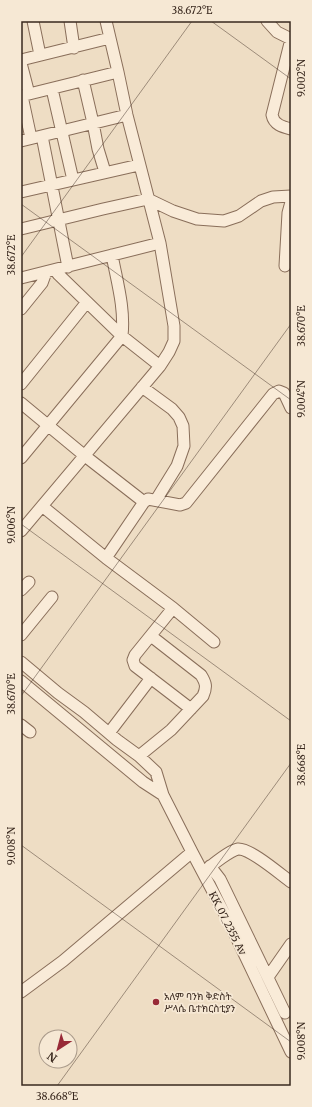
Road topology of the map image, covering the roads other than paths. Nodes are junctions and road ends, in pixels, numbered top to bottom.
1 (33, 21) edge
2 (70, 21) edge
3 (106, 21) edge
4 (267, 21) edge
5 (110, 38) junction
6 (291, 39) edge
7 (74, 48) junction
8 (40, 55) junction
9 (21, 62) edge
10 (118, 72) junction
11 (83, 80) junction
12 (52, 89) junction
13 (24, 95) edge
14 (127, 115) junction
15 (93, 123) junction
16 (291, 129) edge
17 (62, 131) junction
18 (32, 138) edge
19 (139, 165) junction
20 (105, 172) junction
21 (73, 180) junction
22 (52, 185) junction
23 (22, 190) edge
24 (291, 196) edge
25 (148, 199) junction
26 (291, 202) edge
27 (59, 220) junction
28 (21, 229) edge
29 (160, 243) junction
30 (112, 256) junction
31 (285, 266) dead end
32 (68, 267) junction
33 (51, 271) junction
34 (21, 278) edge
35 (87, 302) junction
36 (21, 309) edge
37 (122, 336) junction
38 (160, 366) junction
39 (21, 384) edge
40 (142, 387) junction
41 (21, 403) edge
42 (291, 408) edge
43 (49, 425) junction
44 (85, 456) junction
45 (21, 458) edge
46 (156, 500) junction
47 (144, 502) junction
48 (42, 506) junction
49 (21, 531) edge
50 (106, 558) junction
51 (29, 582) dead end
52 (21, 590) edge
53 (52, 597) dead end
54 (172, 608) junction
55 (21, 635) edge
56 (151, 636) junction
57 (214, 642) dead end
58 (21, 662) edge
59 (151, 678) junction
60 (21, 681) edge
61 (191, 709) junction
62 (21, 724) edge
63 (30, 732) dead end
64 (109, 733) junction
65 (139, 756) junction
66 (163, 795) junction
67 (192, 852) junction
68 (206, 869) junction
69 (291, 882) edge
70 (291, 944) edge
71 (268, 978) junction
72 (21, 992) edge
73 (288, 1011) edge
74 (276, 1020) junction
75 (291, 1052) edge

1 - 8 street
2 - 7 street
3 - 5 street
4 - 6 street
5 - 7 street
5 - 10 street
6 - 16 street
7 - 8 street
8 - 9 street
9 - 13 street
10 - 11 street
10 - 14 street
11 - 12 street
11 - 15 street
12 - 13 street
12 - 17 street
13 - 18 street
14 - 15 street
14 - 19 street
15 - 17 street
15 - 20 street
17 - 18 street
17 - 21 street
18 - 22 street
19 - 20 street
19 - 25 street
20 - 21 street
21 - 22 street
22 - 23 street
22 - 27 street
24 - 25 street
25 - 27 street
25 - 29 street
26 - 31 street
27 - 28 street
27 - 32 street
29 - 30 street
29 - 38 street
30 - 32 street
30 - 37 street
32 - 33 street
33 - 34 street
33 - 35 street
33 - 36 street
35 - 37 street
35 - 39 street
37 - 38 street
37 - 43 street
38 - 40 street
40 - 44 street
40 - 46 street
41 - 43 street
42 - 46 street
43 - 44 street
43 - 45 street
44 - 47 street
44 - 48 street
46 - 47 street
47 - 50 street
48 - 49 street
48 - 50 street
50 - 54 street
51 - 52 street
53 - 55 street
54 - 56 street
54 - 57 street
56 - 59 street
56 - 61 street
58 - 64 street, KK_07_2355 Av
59 - 61 street
59 - 64 street
60 - 66 street
61 - 65 street
62 - 63 street
64 - 65 street, KK_07_2355 Av
65 - 66 street, KK_07_2355 Av
66 - 67 street, KK_07_2355 Av
67 - 68 street, KK_07_2355 Av
67 - 72 street
68 - 69 street
68 - 71 street
68 - 74 street, KK_07_2355 Av
70 - 71 street
71 - 73 street
73 - 74 street
74 - 75 street, KK_07_2355 Av

